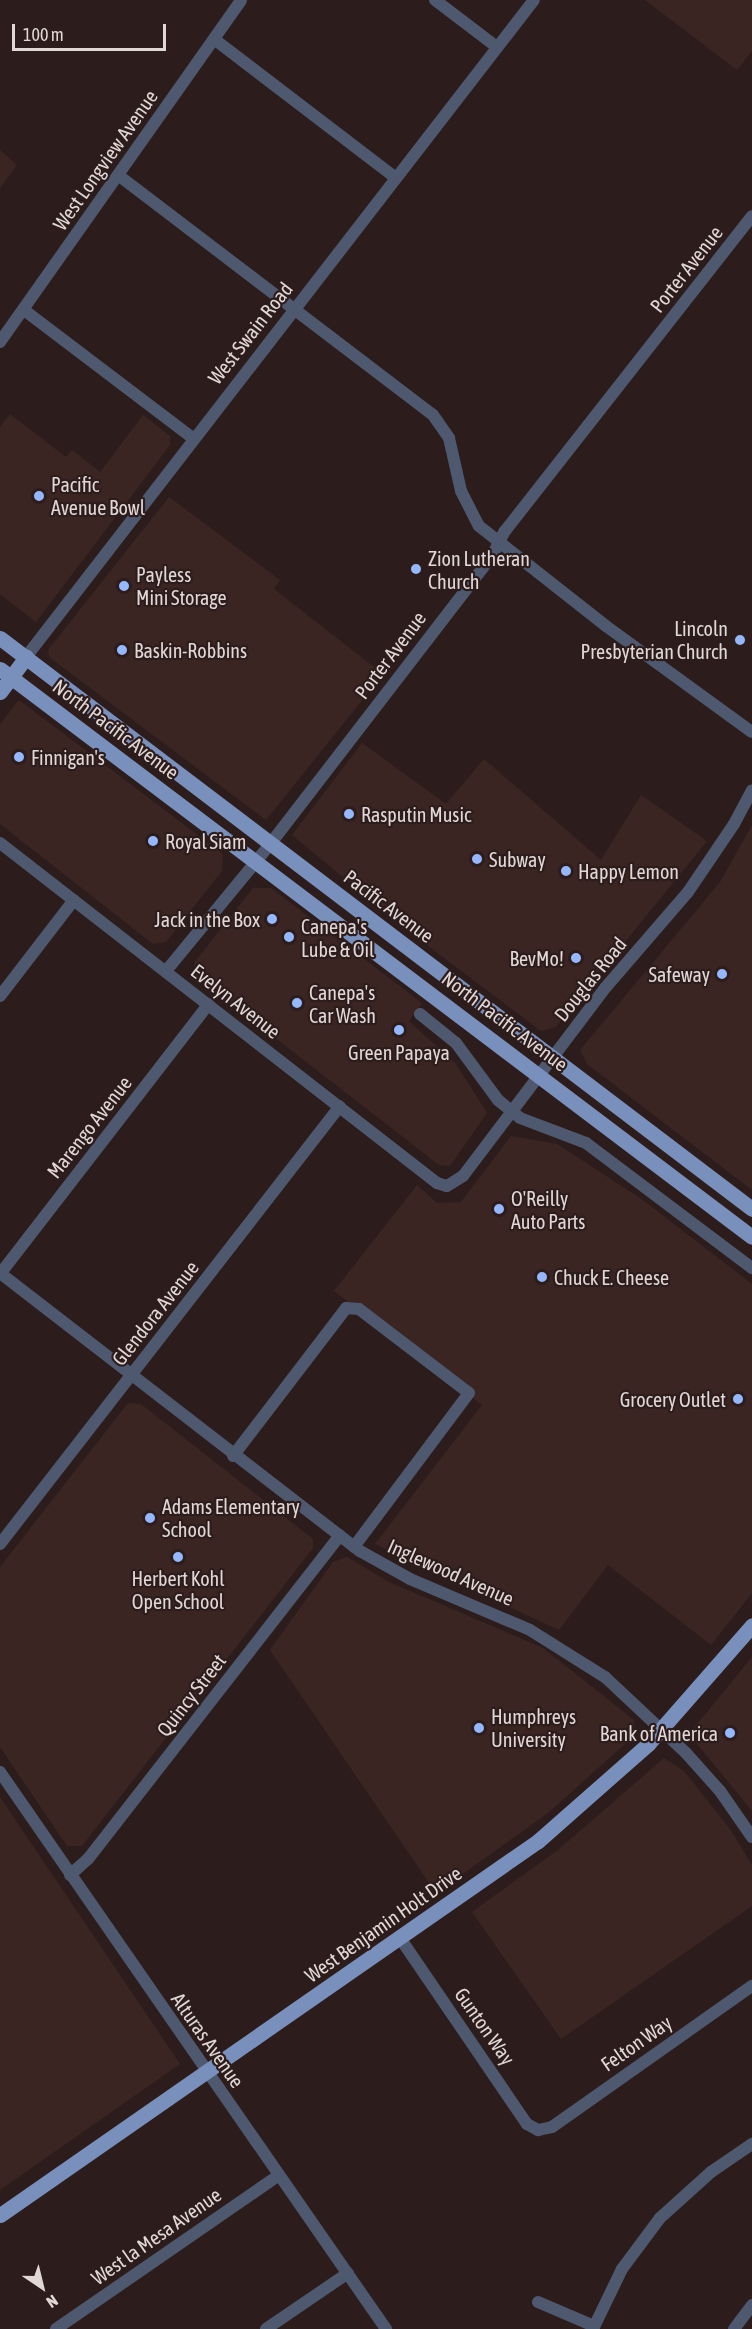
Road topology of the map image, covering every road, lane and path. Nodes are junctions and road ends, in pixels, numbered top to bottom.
1 (241, 0) edge
2 (435, 0) edge
3 (534, 0) edge
4 (214, 39) junction
5 (497, 47) junction
6 (118, 175) junction
7 (396, 178) junction
8 (752, 216) edge
9 (295, 308) junction
10 (24, 310) junction
11 (0, 342) edge
12 (194, 439) junction
13 (499, 543) junction
14 (0, 638) edge
15 (26, 657) junction
16 (6, 673) edge
17 (0, 692) edge
18 (752, 732) edge
19 (752, 790) edge
20 (0, 843) edge
21 (272, 843) junction
22 (256, 860) junction
23 (74, 900) junction
24 (166, 971) junction
25 (0, 996) edge
26 (208, 1004) junction
27 (420, 1014) dead end
28 (552, 1057) junction
29 (539, 1073) junction
30 (340, 1106) junction
31 (510, 1111) junction
32 (451, 1185) joint
33 (752, 1209) edge
34 (752, 1237) edge
35 (752, 1268) edge
36 (0, 1274) edge
37 (131, 1376) junction
38 (233, 1456) junction
39 (340, 1535) junction
40 (0, 1544) edge
41 (354, 1546) junction
42 (752, 1625) edge
43 (662, 1730) junction
44 (0, 1772) edge
45 (752, 1837) edge
46 (70, 1875) junction
47 (400, 1938) junction
48 (752, 1986) edge
49 (207, 2072) junction
50 (542, 2130) joint
51 (752, 2144) edge
52 (278, 2176) junction
53 (0, 2214) edge
54 (348, 2272) junction
55 (538, 2302) dead end
56 (752, 2305) edge
57 (594, 2327) edge
58 (56, 2329) edge
59 (266, 2329) edge
60 (386, 2329) edge
61 (734, 2329) edge

1 - 4 street, West Longview Avenue
2 - 5 street
3 - 5 street, West Swain Road
4 - 6 street, West Longview Avenue
4 - 7 street
5 - 7 street, West Swain Road
6 - 9 street
6 - 10 street, West Longview Avenue
7 - 9 street, West Swain Road
8 - 13 street, Porter Avenue
9 - 12 street, West Swain Road
9 - 13 street
10 - 11 street, West Longview Avenue
10 - 12 street
12 - 15 street, West Swain Road
13 - 18 street
13 - 21 street, Porter Avenue
14 - 15 main road, Pacific Avenue
15 - 16 main road, West Swain Road
15 - 21 main road, Pacific Avenue
16 - 17 main road, West Swain Road
16 - 22 main road, North Pacific Avenue
19 - 28 street, Douglas Road
20 - 23 street, Evelyn Avenue
21 - 22 street, Porter Avenue
21 - 28 main road, Pacific Avenue
22 - 24 street, Porter Avenue
22 - 29 main road, North Pacific Avenue
23 - 24 street, Evelyn Avenue
23 - 25 street
24 - 26 street, Evelyn Avenue
26 - 30 street, Evelyn Avenue
26 - 36 street, Marengo Avenue
27 - 31 street
28 - 29 street, Douglas Road
28 - 33 main road, Pacific Avenue
29 - 31 street, Douglas Road
29 - 34 main road, North Pacific Avenue
30 - 32 street, Evelyn Avenue
30 - 37 street, Glendora Avenue
31 - 32 street, Douglas Road
31 - 35 street
36 - 37 street, Inglewood Avenue
37 - 38 street, Inglewood Avenue
37 - 40 street, Glendora Avenue
38 - 39 street, Inglewood Avenue
38 - 41 street
39 - 41 street, Inglewood Avenue
39 - 46 street, Quincy Street
41 - 43 street, Inglewood Avenue
42 - 43 main road, West Benjamin Holt Drive
43 - 45 street, Inglewood Avenue
43 - 47 main road, West Benjamin Holt Drive
44 - 46 street, Alturas Avenue
46 - 49 street, Alturas Avenue
47 - 49 main road, West Benjamin Holt Drive
47 - 50 street, Gunton Way
48 - 50 street, Felton Way
49 - 52 street, Alturas Avenue
49 - 53 main road, West Benjamin Holt Drive
51 - 57 street
52 - 54 street, Alturas Avenue
52 - 58 street, West la Mesa Avenue
54 - 59 street
54 - 60 street, Alturas Avenue
55 - 57 street
56 - 61 street

